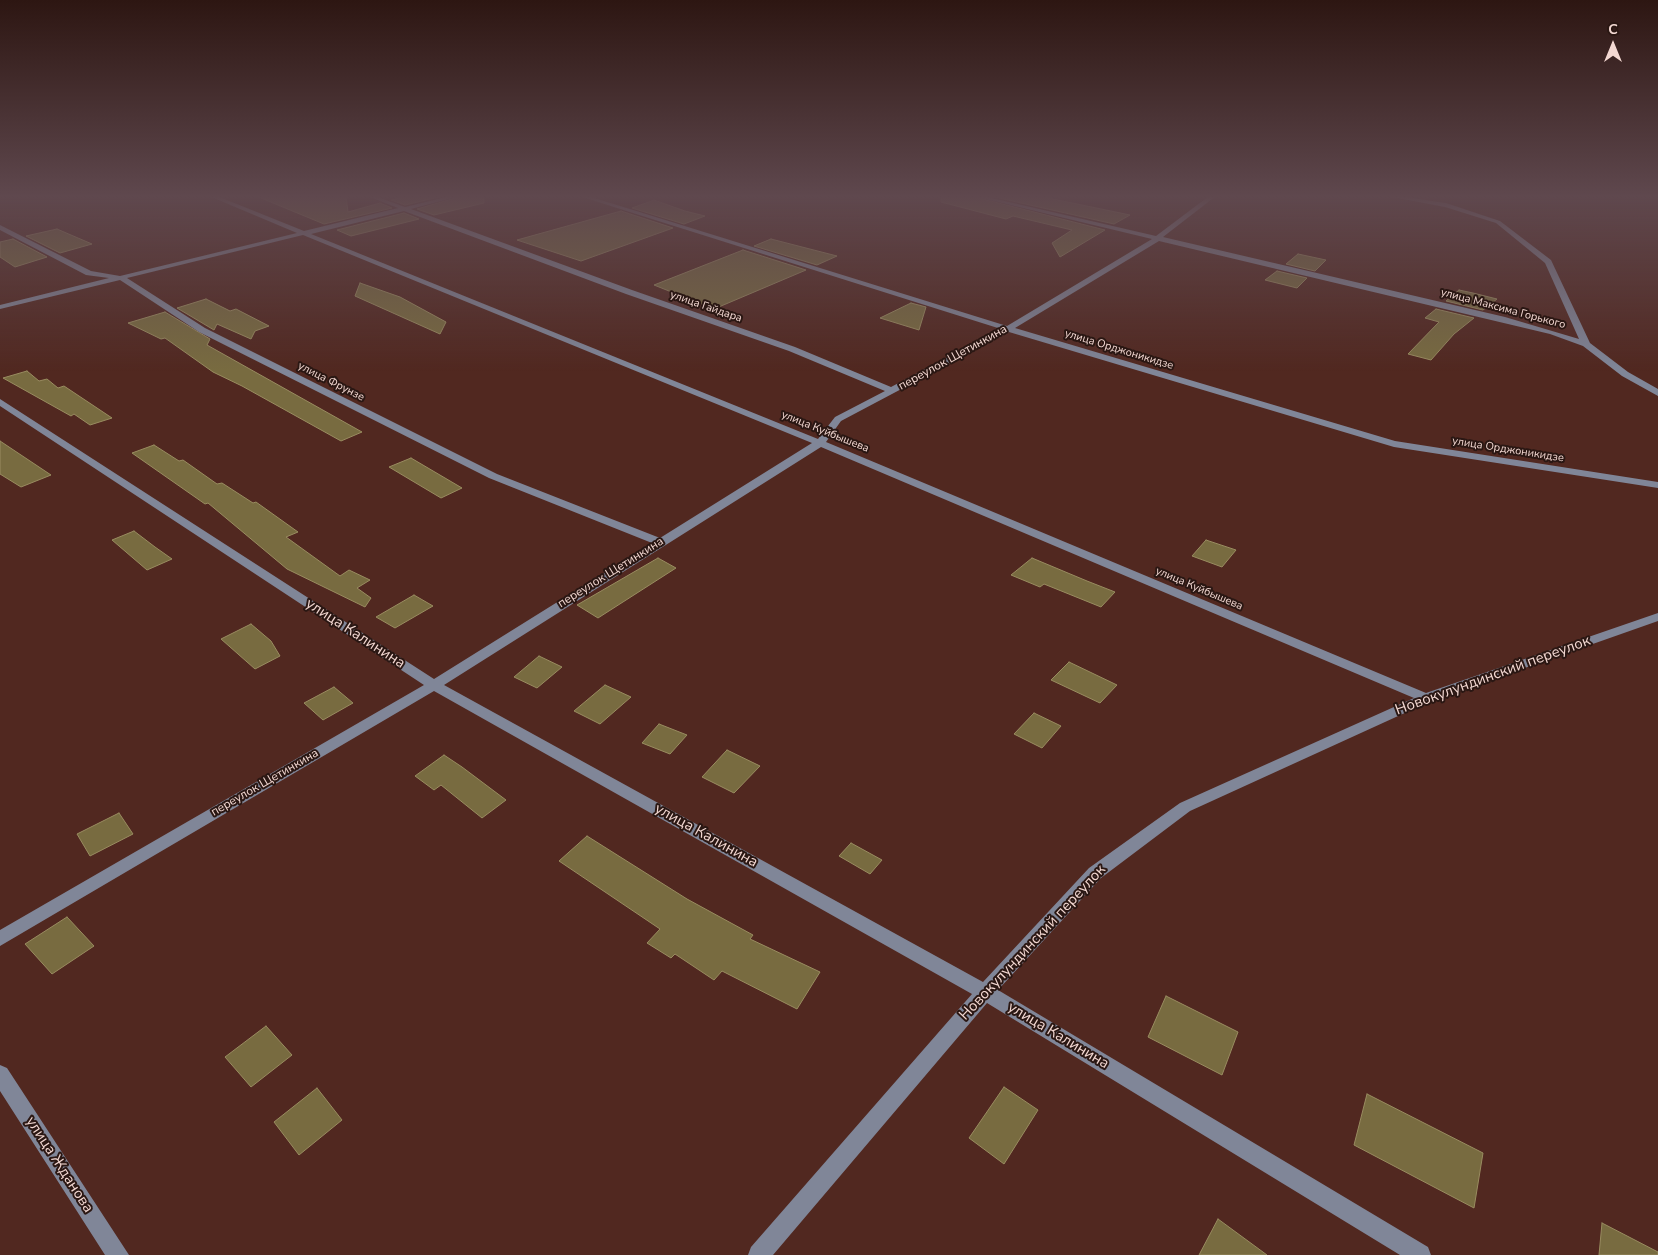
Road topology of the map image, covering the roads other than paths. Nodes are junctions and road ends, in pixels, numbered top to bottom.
1 (53, 255) edge
2 (219, 255) edge
3 (355, 255) edge
4 (529, 255) edge
5 (770, 255) edge
6 (1131, 255) edge
7 (1229, 255) edge
8 (1539, 255) edge
9 (122, 278) junction
10 (0, 306) edge
11 (1008, 329) junction
12 (1586, 344) junction
13 (893, 391) junction
14 (1658, 393) edge
15 (0, 402) edge
16 (820, 443) junction
17 (1658, 485) edge
18 (660, 542) junction
19 (1658, 617) edge
20 (434, 685) junction
21 (1426, 698) junction
22 (0, 939) edge
23 (985, 992) junction
24 (0, 1074) edge
25 (118, 1255) edge
26 (759, 1255) edge
27 (1420, 1255) edge

1 - 9 street, улица Фрунзе
2 - 9 street
3 - 16 street, улица Куйбышева
4 - 13 street, улица Гайдара
5 - 11 street, улица Орджоникидзе
6 - 11 street, переулок Щетинкина
7 - 12 street, улица Максима Горького
8 - 12 street
9 - 10 street
9 - 18 street, улица Фрунзе
11 - 13 street, переулок Щетинкина
11 - 17 street, улица Орджоникидзе
12 - 14 street
13 - 16 street, переулок Щетинкина
15 - 20 street, улица Калинина
16 - 18 street, переулок Щетинкина
16 - 21 street, улица Куйбышева
18 - 20 street, переулок Щетинкина
19 - 21 street, Новокулундинский переулок
20 - 22 street, переулок Щетинкина
20 - 23 street, улица Калинина
21 - 23 street, Новокулундинский переулок
23 - 26 street, Новокулундинский переулок
23 - 27 street, улица Калинина
24 - 25 street, улица Жданова

